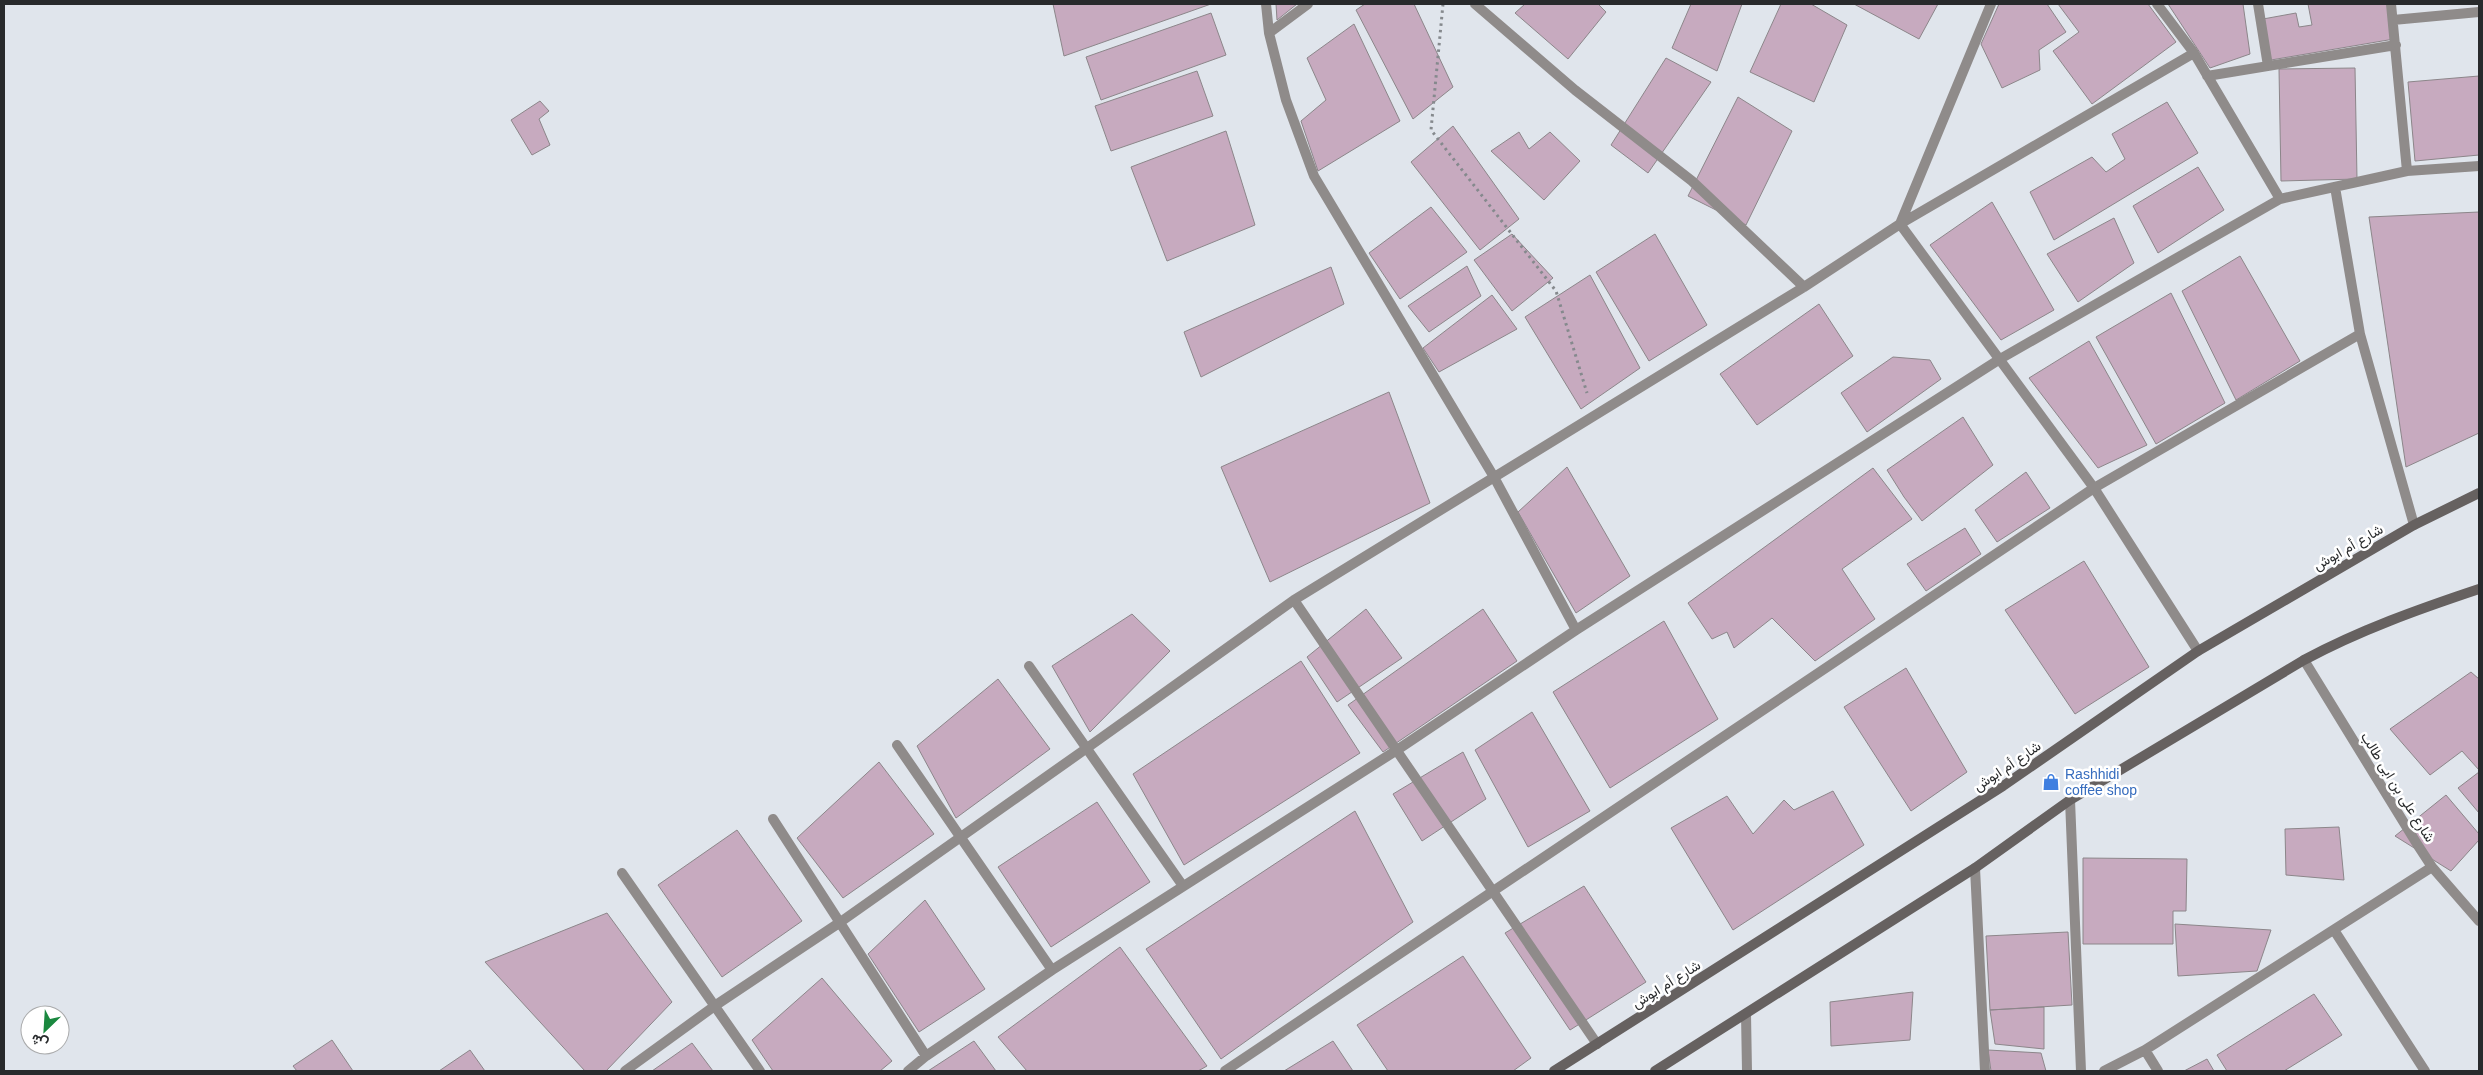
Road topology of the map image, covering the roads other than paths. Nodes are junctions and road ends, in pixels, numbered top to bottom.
1 (1266, 4) edge
2 (1308, 4) edge
3 (1475, 4) edge
4 (1991, 4) edge
5 (2157, 4) edge
6 (2258, 4) edge
7 (2391, 4) edge
8 (2479, 12) edge
9 (2393, 20) junction
10 (1269, 33) junction
11 (2396, 45) junction
12 (2194, 53) junction
13 (2268, 66) junction
14 (2207, 76) junction
15 (2479, 166) edge
16 (2407, 171) junction
17 (2335, 187) junction
18 (2280, 199) junction
19 (1900, 224) junction
20 (1804, 287) junction
21 (2360, 334) junction
22 (2000, 359) junction
23 (1494, 477) junction
24 (2094, 488) junction
25 (2479, 493) edge
26 (2414, 525) junction
27 (2479, 589) edge
28 (1294, 600) junction
29 (1576, 630) junction
30 (2198, 651) junction
31 (2304, 660) junction
32 (1029, 666) dead end
33 (897, 745) dead end
34 (1087, 748) junction
35 (1397, 750) junction
36 (2070, 800) junction
37 (773, 819) dead end
38 (959, 837) junction
39 (2432, 867) junction
40 (1975, 868) junction
41 (622, 872) dead end
42 (1183, 886) junction
43 (1492, 891) junction
44 (2479, 921) edge
45 (839, 923) junction
46 (2334, 930) junction
47 (1052, 970) junction
48 (716, 1005) junction
49 (1746, 1014) junction
50 (1597, 1044) junction
51 (2145, 1050) junction
52 (926, 1056) junction
53 (625, 1071) edge
54 (760, 1071) edge
55 (908, 1071) edge
56 (1225, 1071) edge
57 (1554, 1071) edge
58 (1655, 1071) edge
59 (1747, 1071) edge
60 (1985, 1071) edge
61 (2081, 1071) edge
62 (2104, 1071) edge
63 (2158, 1071) edge
64 (2425, 1071) edge

1 - 10 street
2 - 10 street
3 - 20 street
4 - 19 street
5 - 12 street
6 - 13 street
7 - 9 street
8 - 9 street
9 - 11 street
10 - 23 street
11 - 13 street
11 - 16 street
12 - 14 street
12 - 19 street
13 - 14 street
14 - 18 street
15 - 16 street
16 - 17 street
17 - 18 street
17 - 21 street
18 - 22 street
19 - 20 street
19 - 22 street
20 - 23 street
21 - 24 street
21 - 26 street
22 - 24 street
22 - 29 street
23 - 28 street
23 - 29 street
24 - 30 street
24 - 43 street
25 - 26 street, شارع أم ابوش
26 - 30 street, شارع أم ابوش
27 - 31 street
28 - 34 street
28 - 35 street
29 - 35 street
30 - 50 street, شارع أم ابوش
31 - 36 street
31 - 39 street, شارع على بن ابى طالب
32 - 34 street
33 - 38 street
34 - 38 street
34 - 42 street
35 - 42 street
35 - 43 street
36 - 40 street
36 - 61 street
37 - 45 street
38 - 45 street
38 - 47 street
39 - 44 street, شارع على بن ابى طالب
39 - 46 street
40 - 49 street
40 - 60 street
41 - 48 street
42 - 47 street
43 - 50 street
43 - 56 street
45 - 48 street
45 - 52 street
46 - 51 street
46 - 64 street
47 - 52 street
48 - 53 street
48 - 54 street
49 - 58 street
49 - 59 street
50 - 57 street, شارع أم ابوش
51 - 62 street
51 - 63 street
52 - 55 street

